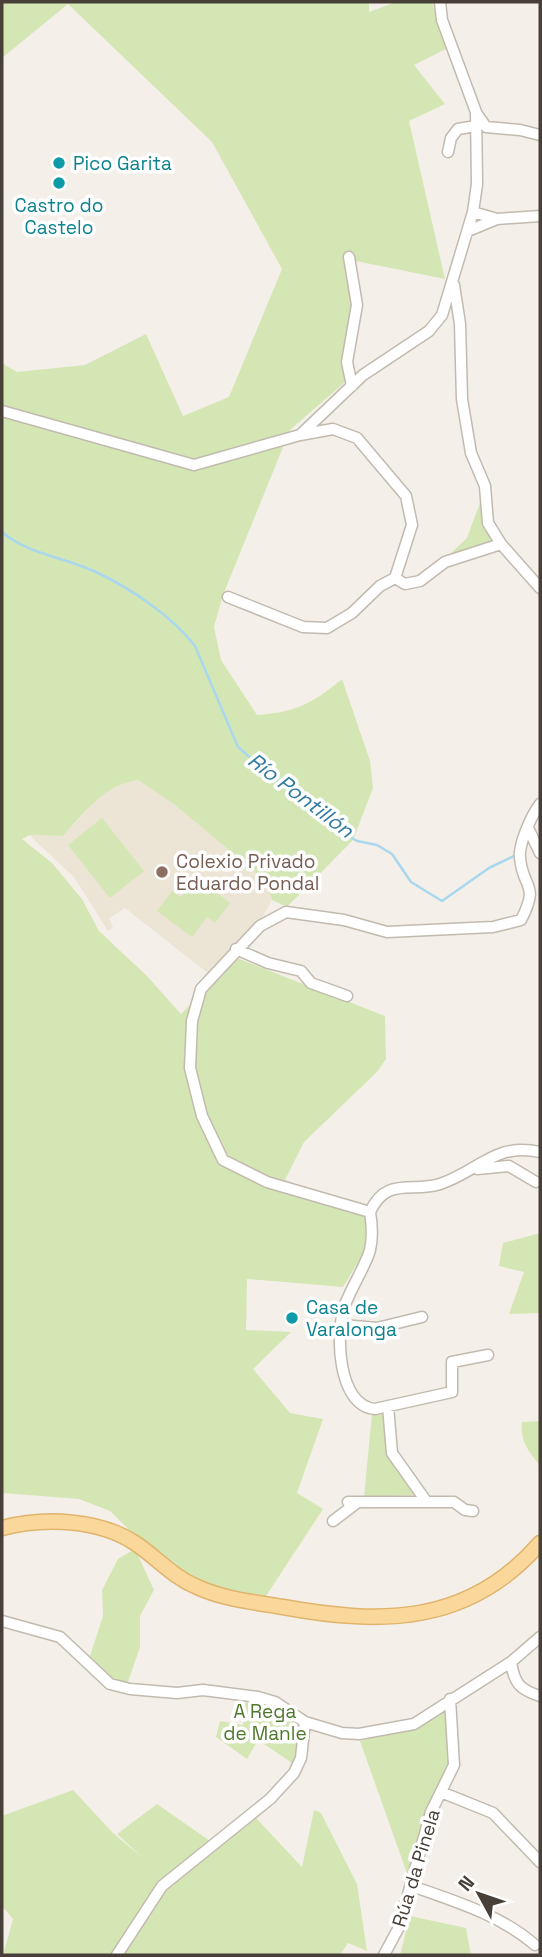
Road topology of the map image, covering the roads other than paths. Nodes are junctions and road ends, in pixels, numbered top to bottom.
1 (440, 2) edge
2 (476, 112) junction
3 (476, 126) junction
4 (540, 135) edge
5 (448, 152) dead end
6 (473, 212) junction
7 (540, 216) edge
8 (498, 219) junction
9 (468, 231) junction
10 (349, 257) dead end
11 (453, 279) junction
12 (352, 386) junction
13 (2, 411) edge
14 (300, 435) junction
15 (501, 544) junction
16 (395, 578) junction
17 (540, 588) edge
18 (228, 597) dead end
19 (540, 804) edge
20 (529, 830) junction
21 (540, 853) edge
22 (236, 949) junction
23 (347, 996) dead end
24 (540, 1152) edge
25 (464, 1172) junction
26 (536, 1182) dead end
27 (370, 1212) junction
28 (422, 1317) dead end
29 (342, 1325) junction
30 (488, 1355) dead end
31 (388, 1406) junction
32 (426, 1501) junction
33 (473, 1511) dead end
34 (333, 1521) dead end
35 (2, 1528) edge
36 (540, 1543) edge
37 (2, 1621) edge
38 (540, 1637) edge
39 (511, 1662) junction
40 (540, 1696) edge
41 (450, 1699) junction
42 (305, 1722) junction
43 (441, 1792) junction
44 (540, 1862) edge
45 (412, 1886) junction
46 (535, 1945) dead end
47 (117, 1955) edge
48 (384, 1955) edge

1 - 2 street
2 - 3 street
2 - 4 street
3 - 5 street
3 - 6 street
6 - 8 street
6 - 9 street
7 - 8 street
8 - 9 street
9 - 11 street
10 - 12 street
11 - 12 street
11 - 15 street
12 - 14 street
13 - 14 street
14 - 16 street
15 - 16 street
15 - 17 street
16 - 18 street
19 - 20 street
20 - 21 street
20 - 22 street
22 - 23 street
22 - 27 street
24 - 25 street
25 - 26 street
25 - 27 street
27 - 29 street
28 - 29 street
29 - 31 street
30 - 31 street
31 - 32 street
32 - 33 street
32 - 34 street
35 - 36 main road
37 - 42 street
38 - 39 street
39 - 40 street
39 - 41 street
41 - 42 street
41 - 43 street, Rúa da Pinela
42 - 47 street
43 - 44 street
43 - 45 street, Rúa da Pinela
45 - 46 street
45 - 48 street, Rúa da Pinela

